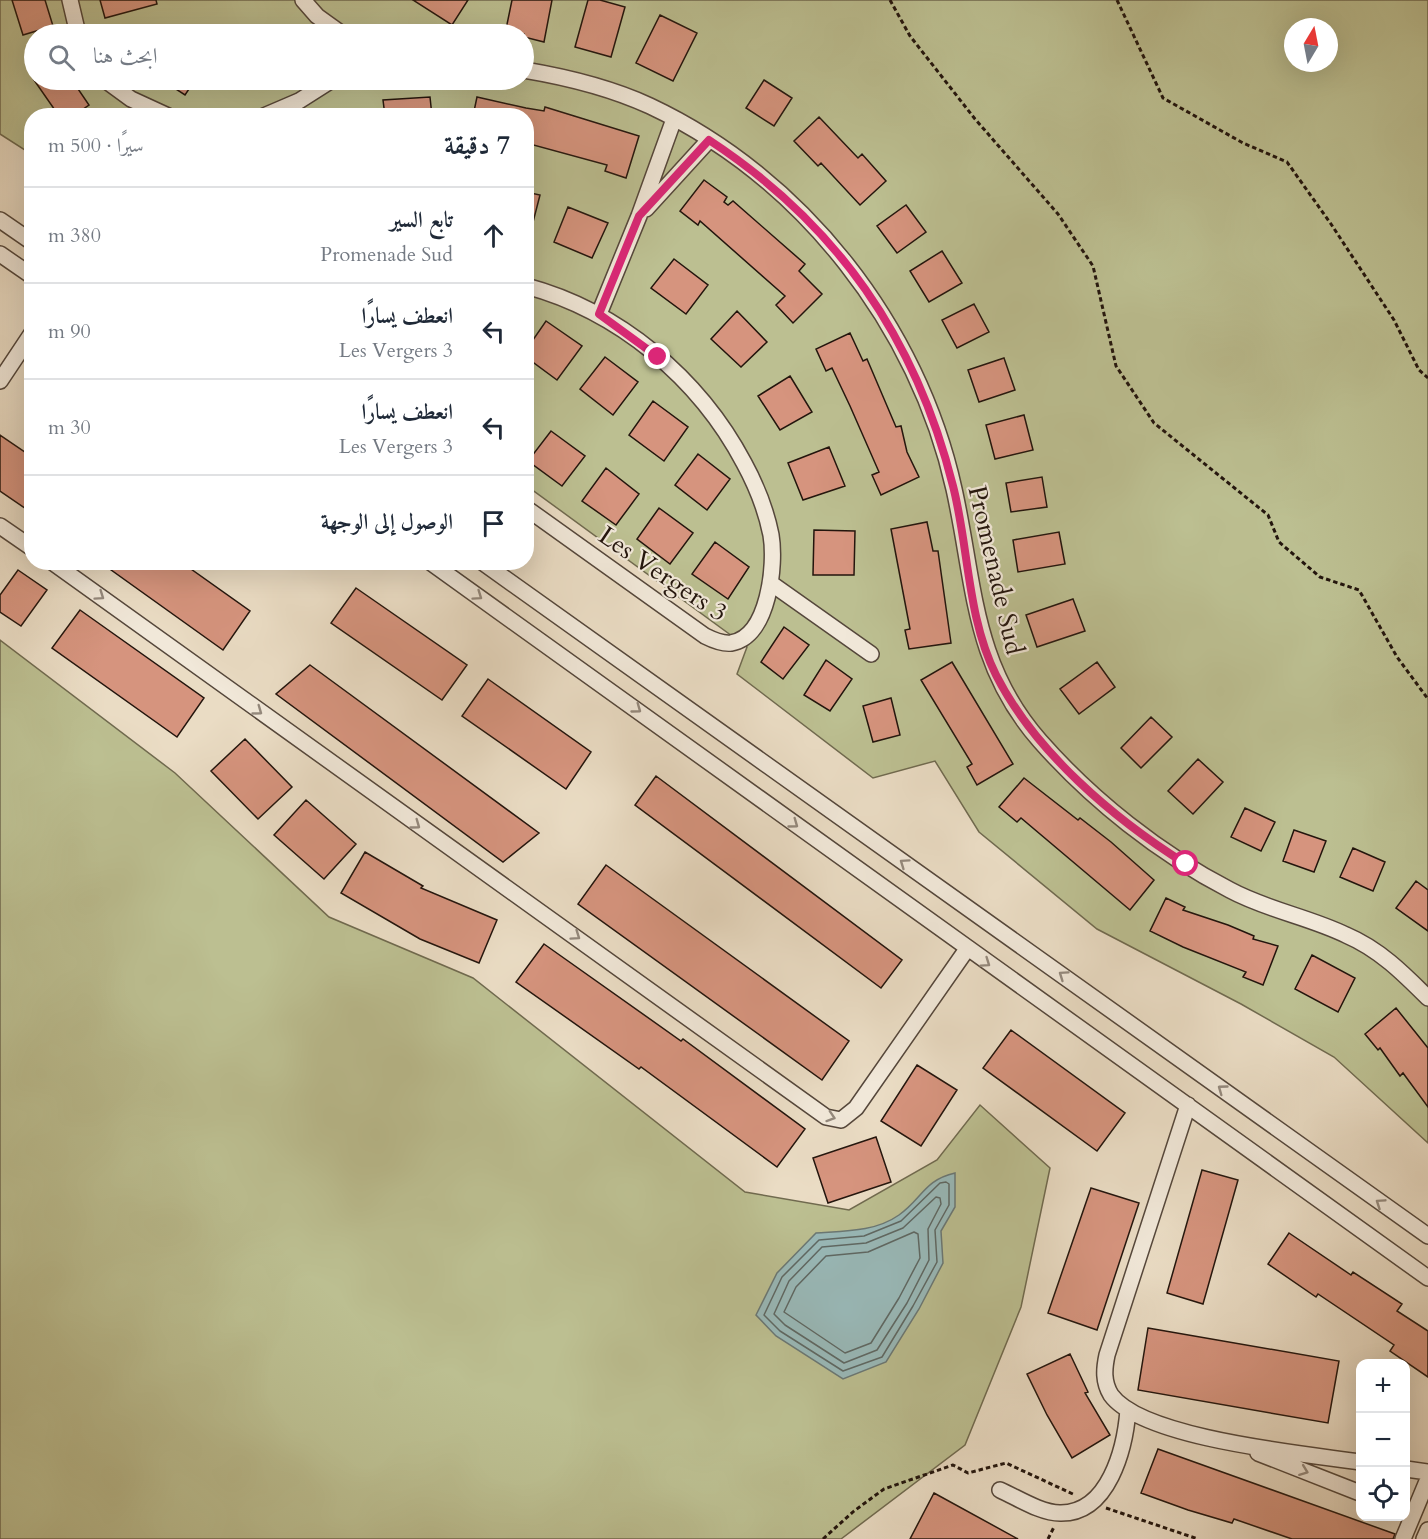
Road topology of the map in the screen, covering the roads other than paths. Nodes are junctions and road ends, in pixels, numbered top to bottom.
1 (70, 0) edge
2 (303, 0) edge
3 (76, 24) edge
4 (328, 24) edge
5 (534, 72) edge
6 (118, 90) edge
7 (316, 90) edge
8 (150, 108) edge
9 (282, 108) edge
10 (674, 119) junction
11 (709, 140) junction
12 (639, 216) junction
13 (0, 220) edge
14 (24, 236) edge
15 (0, 254) edge
16 (24, 268) edge
17 (534, 289) edge
18 (599, 314) junction
19 (24, 345) edge
20 (0, 381) edge
21 (534, 514) edge
22 (0, 526) edge
23 (24, 542) edge
24 (63, 570) edge
25 (441, 570) edge
26 (493, 570) edge
27 (772, 584) junction
28 (871, 654) dead end
29 (967, 949) junction
30 (1428, 998) edge
31 (1188, 1106) junction
32 (1428, 1236) edge
33 (1428, 1278) edge
34 (1128, 1410) junction
35 (1230, 1442) junction
36 (1356, 1461) edge
37 (1410, 1470) edge
38 (1428, 1473) edge
39 (1428, 1479) edge
40 (1000, 1490) dead end
41 (1356, 1491) edge
42 (1410, 1512) edge
43 (1408, 1521) edge
44 (1428, 1530) edge
45 (1403, 1539) edge
46 (1424, 1539) edge

1 - 3 street
2 - 4 street
5 - 10 street, Promenade Sud
6 - 8 street
7 - 9 street
10 - 11 street, Promenade Sud
10 - 12 street
11 - 12 street
11 - 30 street, Promenade Sud
12 - 18 street
13 - 14 street
15 - 16 street
17 - 18 street, Les Vergers 3
18 - 27 street, Les Vergers 3
19 - 20 street
21 - 27 street, Les Vergers 3
22 - 23 street
24 -> 29 street
25 -> 29 street
32 -> 26 street
27 - 28 street
29 -> 31 street
31 - 33 street
31 - 34 street
34 - 35 street
34 - 40 street
35 - 36 street
35 -> 41 street
37 - 38 street
39 - 42 street
43 - 45 street
44 - 46 street

